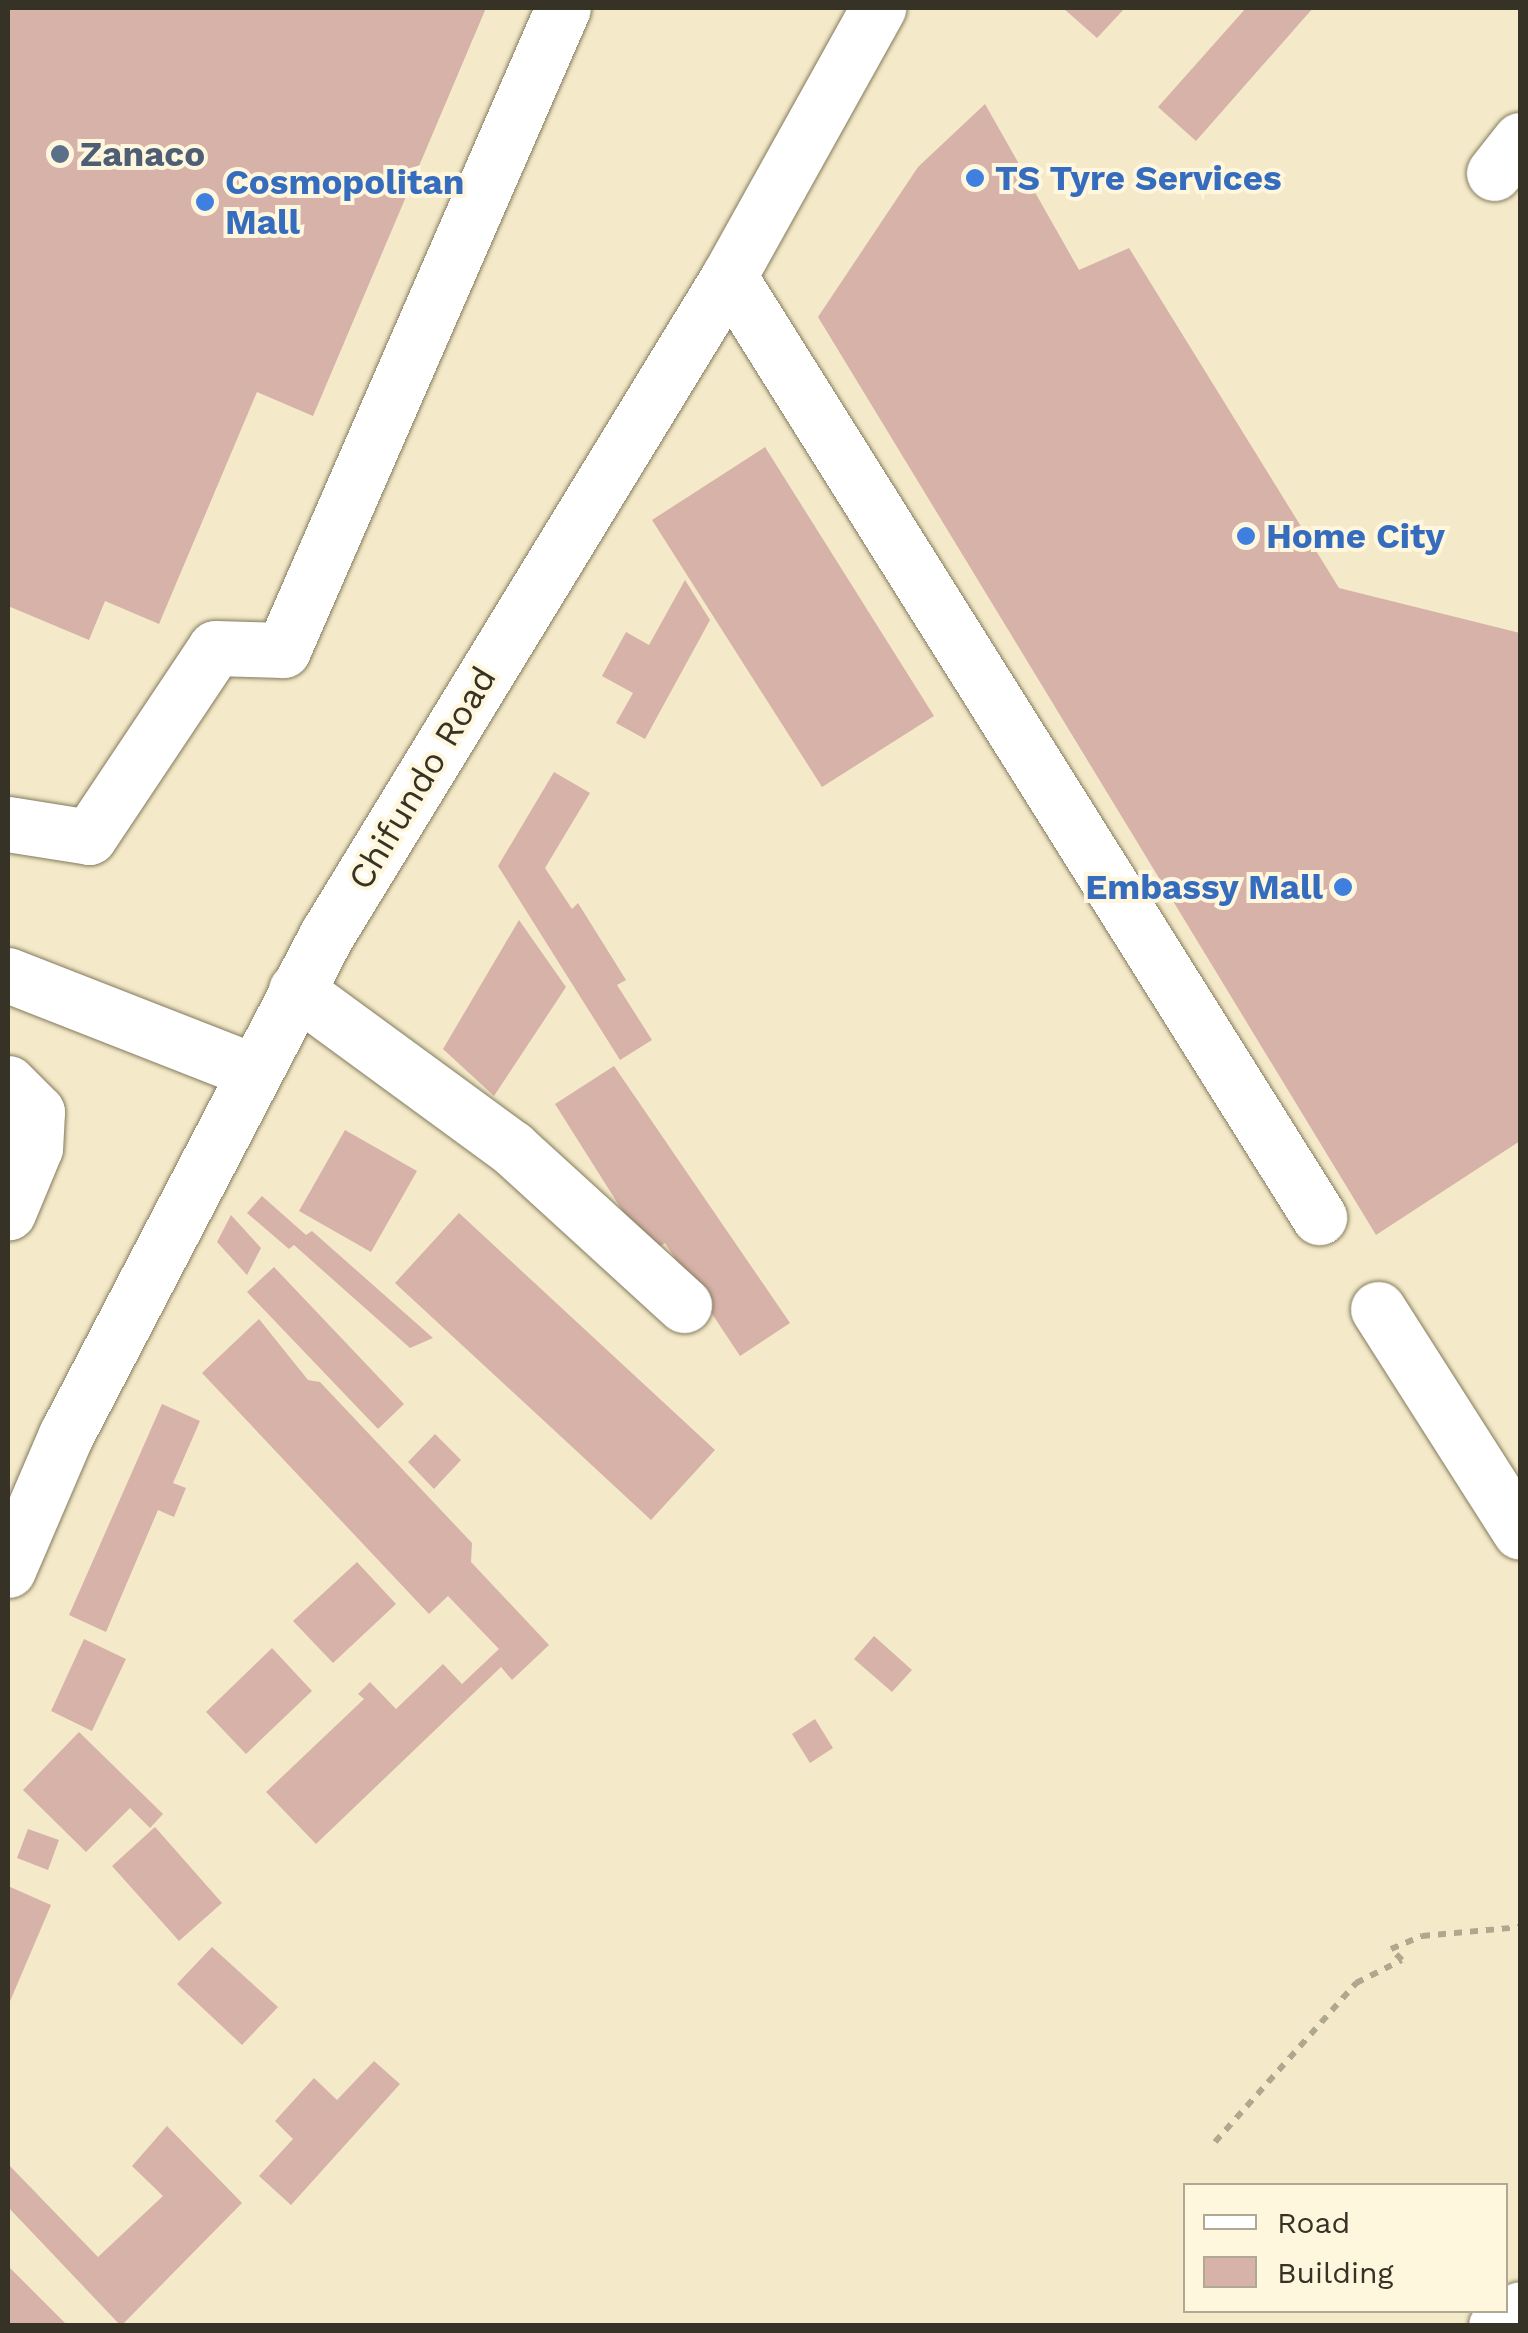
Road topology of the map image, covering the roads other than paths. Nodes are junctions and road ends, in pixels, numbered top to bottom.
1 (562, 8) edge
2 (878, 8) edge
3 (1520, 140) edge
4 (1520, 160) edge
5 (729, 276) junction
6 (8, 824) edge
7 (8, 975) edge
8 (296, 990) junction
9 (253, 1071) junction
10 (8, 1083) edge
11 (8, 1213) edge
12 (1319, 1216) dead end
13 (684, 1306) dead end
14 (1378, 1309) dead end
15 (1520, 1532) edge
16 (8, 1570) edge
17 (1520, 2310) edge
18 (1496, 2326) edge

1 - 6 street
2 - 5 street, Chifundo Road
3 - 4 street
5 - 8 street, Chifundo Road
5 - 12 street
7 - 9 street
8 - 9 street, Chifundo Road
8 - 13 street
9 - 16 street, Chifundo Road
10 - 11 street
14 - 15 street
17 - 18 street

